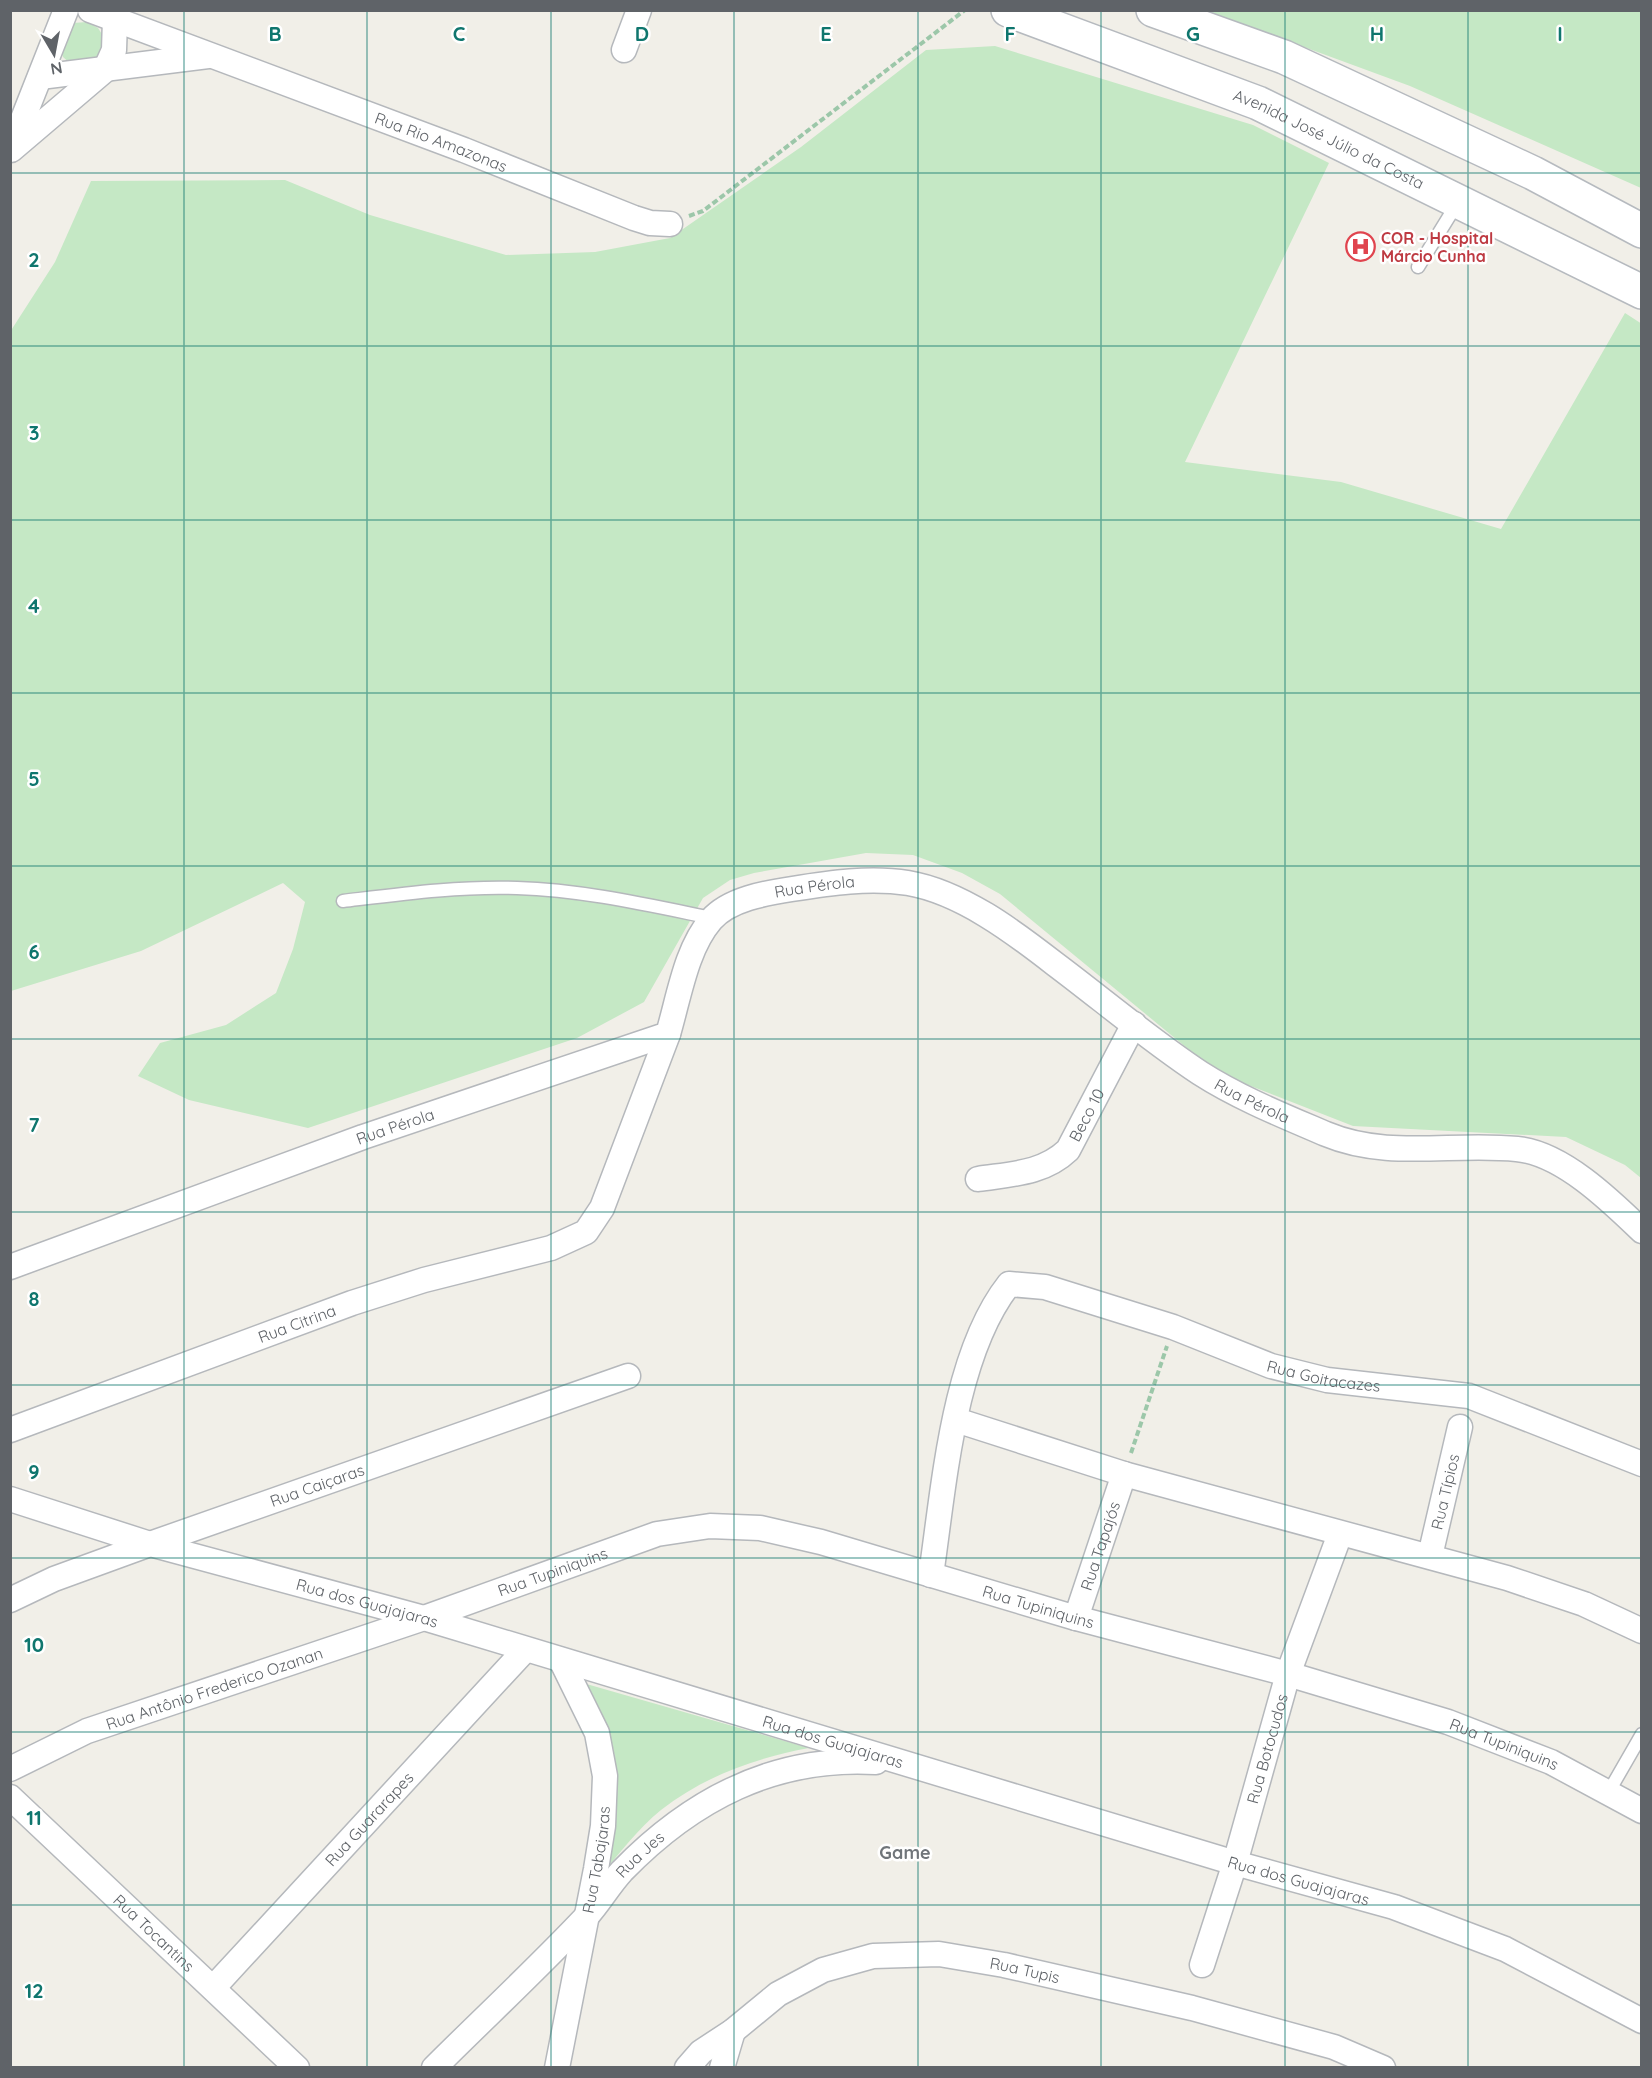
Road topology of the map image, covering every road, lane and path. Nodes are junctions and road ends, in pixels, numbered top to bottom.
1 (66, 10) edge
2 (90, 10) edge
3 (639, 10) edge
4 (965, 10) edge
5 (1008, 10) edge
6 (1153, 10) edge
7 (116, 20) junction
8 (624, 50) dead end
9 (214, 55) junction
10 (105, 70) junction
11 (40, 76) junction
12 (11, 151) edge
13 (1459, 201) junction
14 (670, 224) joint
15 (1641, 231) edge
16 (1418, 267) dead end
17 (1641, 292) edge
18 (343, 901) dead end
19 (712, 918) junction
20 (1134, 1024) junction
21 (668, 1034) junction
22 (978, 1179) dead end
23 (1641, 1232) edge
24 (10, 1267) edge
25 (1173, 1328) junction
26 (628, 1376) dead end
27 (956, 1420) junction
28 (1460, 1427) dead end
29 (10, 1430) edge
30 (1641, 1464) edge
31 (1124, 1474) junction
32 (10, 1499) edge
33 (1340, 1534) junction
34 (150, 1544) junction
35 (1430, 1556) junction
36 (931, 1575) junction
37 (10, 1600) edge
38 (424, 1618) junction
39 (1076, 1618) junction
40 (1641, 1630) edge
41 (524, 1650) junction
42 (561, 1660) junction
43 (1288, 1674) junction
44 (1641, 1734) edge
45 (911, 1765) junction
46 (10, 1769) edge
47 (1608, 1793) junction
48 (10, 1797) edge
49 (1641, 1811) edge
50 (1235, 1863) junction
51 (587, 1916) junction
52 (1202, 1965) dead end
53 (213, 1988) junction
54 (1641, 2021) edge
55 (733, 2031) junction
56 (297, 2067) edge
57 (434, 2067) edge
58 (557, 2067) edge
59 (687, 2067) edge
60 (722, 2067) edge
61 (1383, 2067) edge

1 - 11 street
2 - 7 street, Rua Rio Amazonas
3 - 8 street
4 - 14 path
5 - 13 main road, Avenida José Júlio da Costa
6 - 15 main road
7 - 9 street, Rua Rio Amazonas
7 - 10 street
9 - 10 street, Rua Rio Amazonas
9 - 14 street, Rua Rio Amazonas
10 - 11 street, Rua Rio Amazonas
10 - 12 street
11 - 12 street
13 - 16 lane
13 - 17 main road, Avenida José Júlio da Costa
18 - 19 lane
19 - 20 street, Rua Pérola
19 - 21 street
20 - 22 street, Beco 10
20 - 23 street, Rua Pérola
21 - 24 street, Rua Pérola
21 - 29 street, Rua Citrina
25 - 27 street, Rua Goitacazes
25 - 30 street, Rua Goitacazes
25 - 31 path
26 - 34 street, Rua Caiçaras
27 - 31 street
27 - 36 street
28 - 35 street, Rua Típios
31 - 33 street
31 - 39 street, Rua Tapajós
32 - 34 street, Rua dos Guajajaras
33 - 35 street
33 - 43 street, Rua Botocudos
34 - 37 street, Rua Caiçaras
34 - 38 street, Rua dos Guajajaras
35 - 40 street
36 - 38 street, Rua Tupiniquins
36 - 39 street, Rua Tupiniquins
38 - 41 street, Rua dos Guajajaras
38 - 46 street, Rua Antônio Frederico Ozanan
39 - 43 street, Rua Tupiniquins
41 - 42 street, Rua dos Guajajaras
41 - 53 street, Rua Guararapes
42 - 45 street, Rua dos Guajajaras
42 - 51 street, Rua Tabajaras
43 - 47 street, Rua Tupiniquins
43 - 50 street, Rua Botocudos
44 - 47 lane
45 - 50 street, Rua dos Guajajaras
45 - 51 street, Rua Jes
47 - 49 street, Rua Tupiniquins
48 - 53 street, Rua Tocantins
50 - 52 street, Rua Botocudos
50 - 54 street, Rua dos Guajajaras
51 - 57 street, Rua Jes
51 - 58 street, Rua Tabajaras
53 - 56 street, Rua Tocantins
55 - 59 street, Rua Tupis
55 - 60 street
55 - 61 street, Rua Tupis

